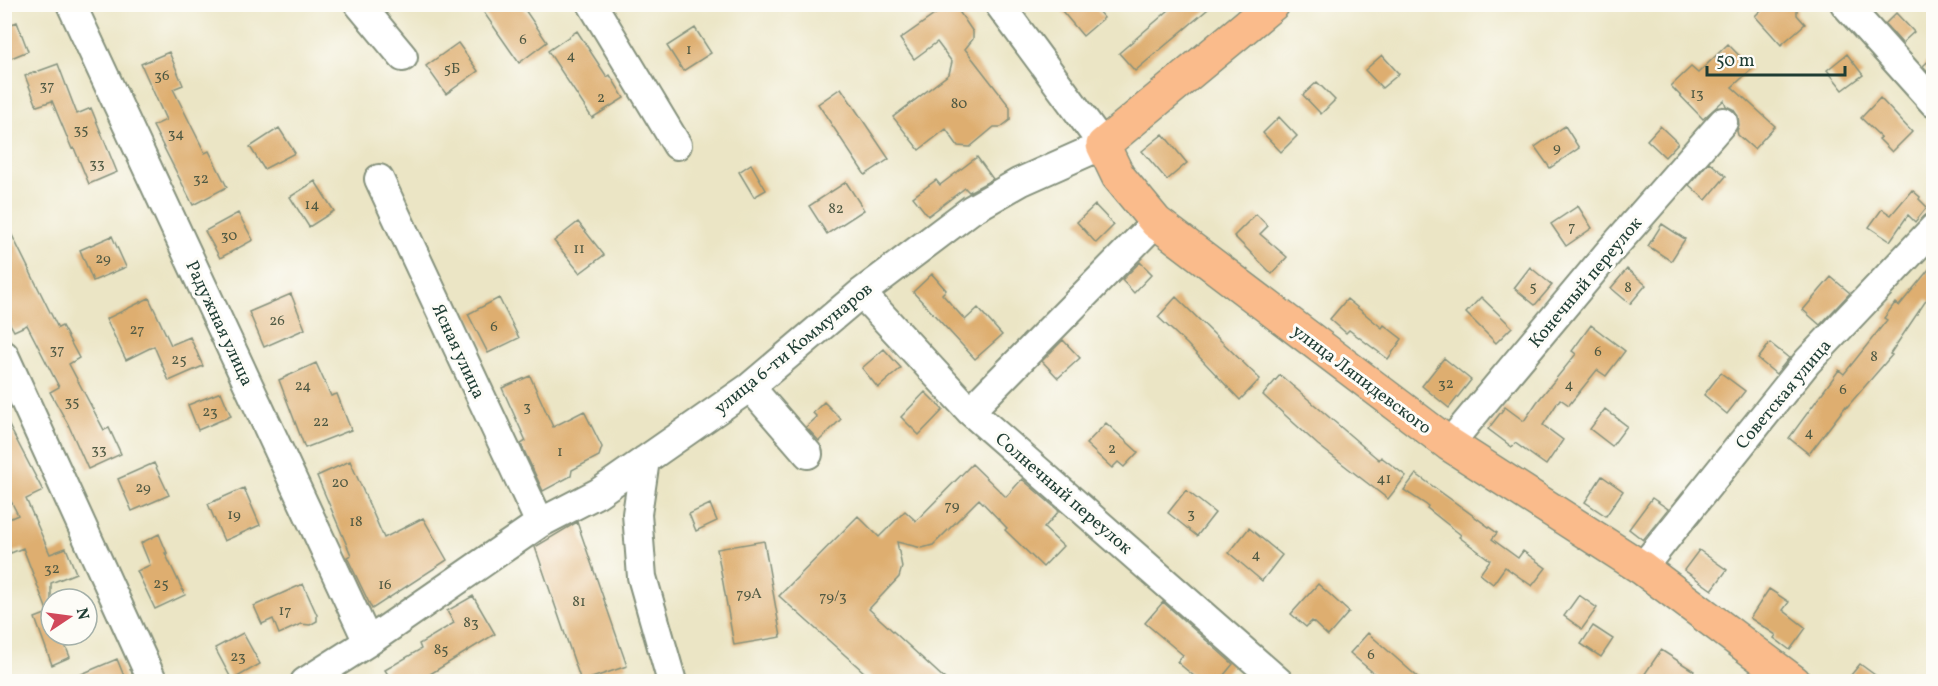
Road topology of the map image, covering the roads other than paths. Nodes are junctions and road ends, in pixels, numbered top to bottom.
1 (71, 4) edge
2 (359, 4) edge
3 (592, 4) edge
4 (999, 4) edge
5 (1273, 4) edge
6 (1845, 4) edge
7 (403, 57) dead end
8 (1934, 103) edge
9 (1723, 122) dead end
10 (677, 145) dead end
11 (1103, 145) junction
12 (379, 179) dead end
13 (1156, 222) junction
14 (1934, 228) edge
15 (861, 293) junction
16 (4, 355) edge
17 (750, 387) junction
18 (970, 411) junction
19 (1449, 444) junction
20 (808, 454) dead end
21 (645, 460) junction
22 (540, 522) junction
23 (1642, 568) junction
24 (368, 642) junction
25 (153, 681) edge
26 (305, 681) edge
27 (672, 681) edge
28 (1279, 681) edge
29 (1794, 681) edge

1 - 24 street, Радужная улица
2 - 7 street
3 - 10 street
4 - 11 street, улица Ляпидевского
5 - 11 main road, улица 6-ти Коммунаров
6 - 8 street
9 - 19 street, Конечный переулок
11 - 13 main road, улица Ляпидевского
11 - 15 street, улица 6-ти Коммунаров
12 - 22 street, Ясная улица
13 - 18 street
13 - 19 main road, улица Ляпидевского
14 - 23 street, Советская улица
15 - 17 street, улица 6-ти Коммунаров
15 - 18 street, Солнечный переулок
16 - 25 street
17 - 20 street
17 - 21 street, улица 6-ти Коммунаров
18 - 28 street, Солнечный переулок
19 - 23 main road, улица Ляпидевского
21 - 22 street, улица 6-ти Коммунаров
21 - 27 street
22 - 24 street, улица 6-ти Коммунаров
23 - 29 main road, улица Ляпидевского
24 - 26 street, улица 6-ти Коммунаров

